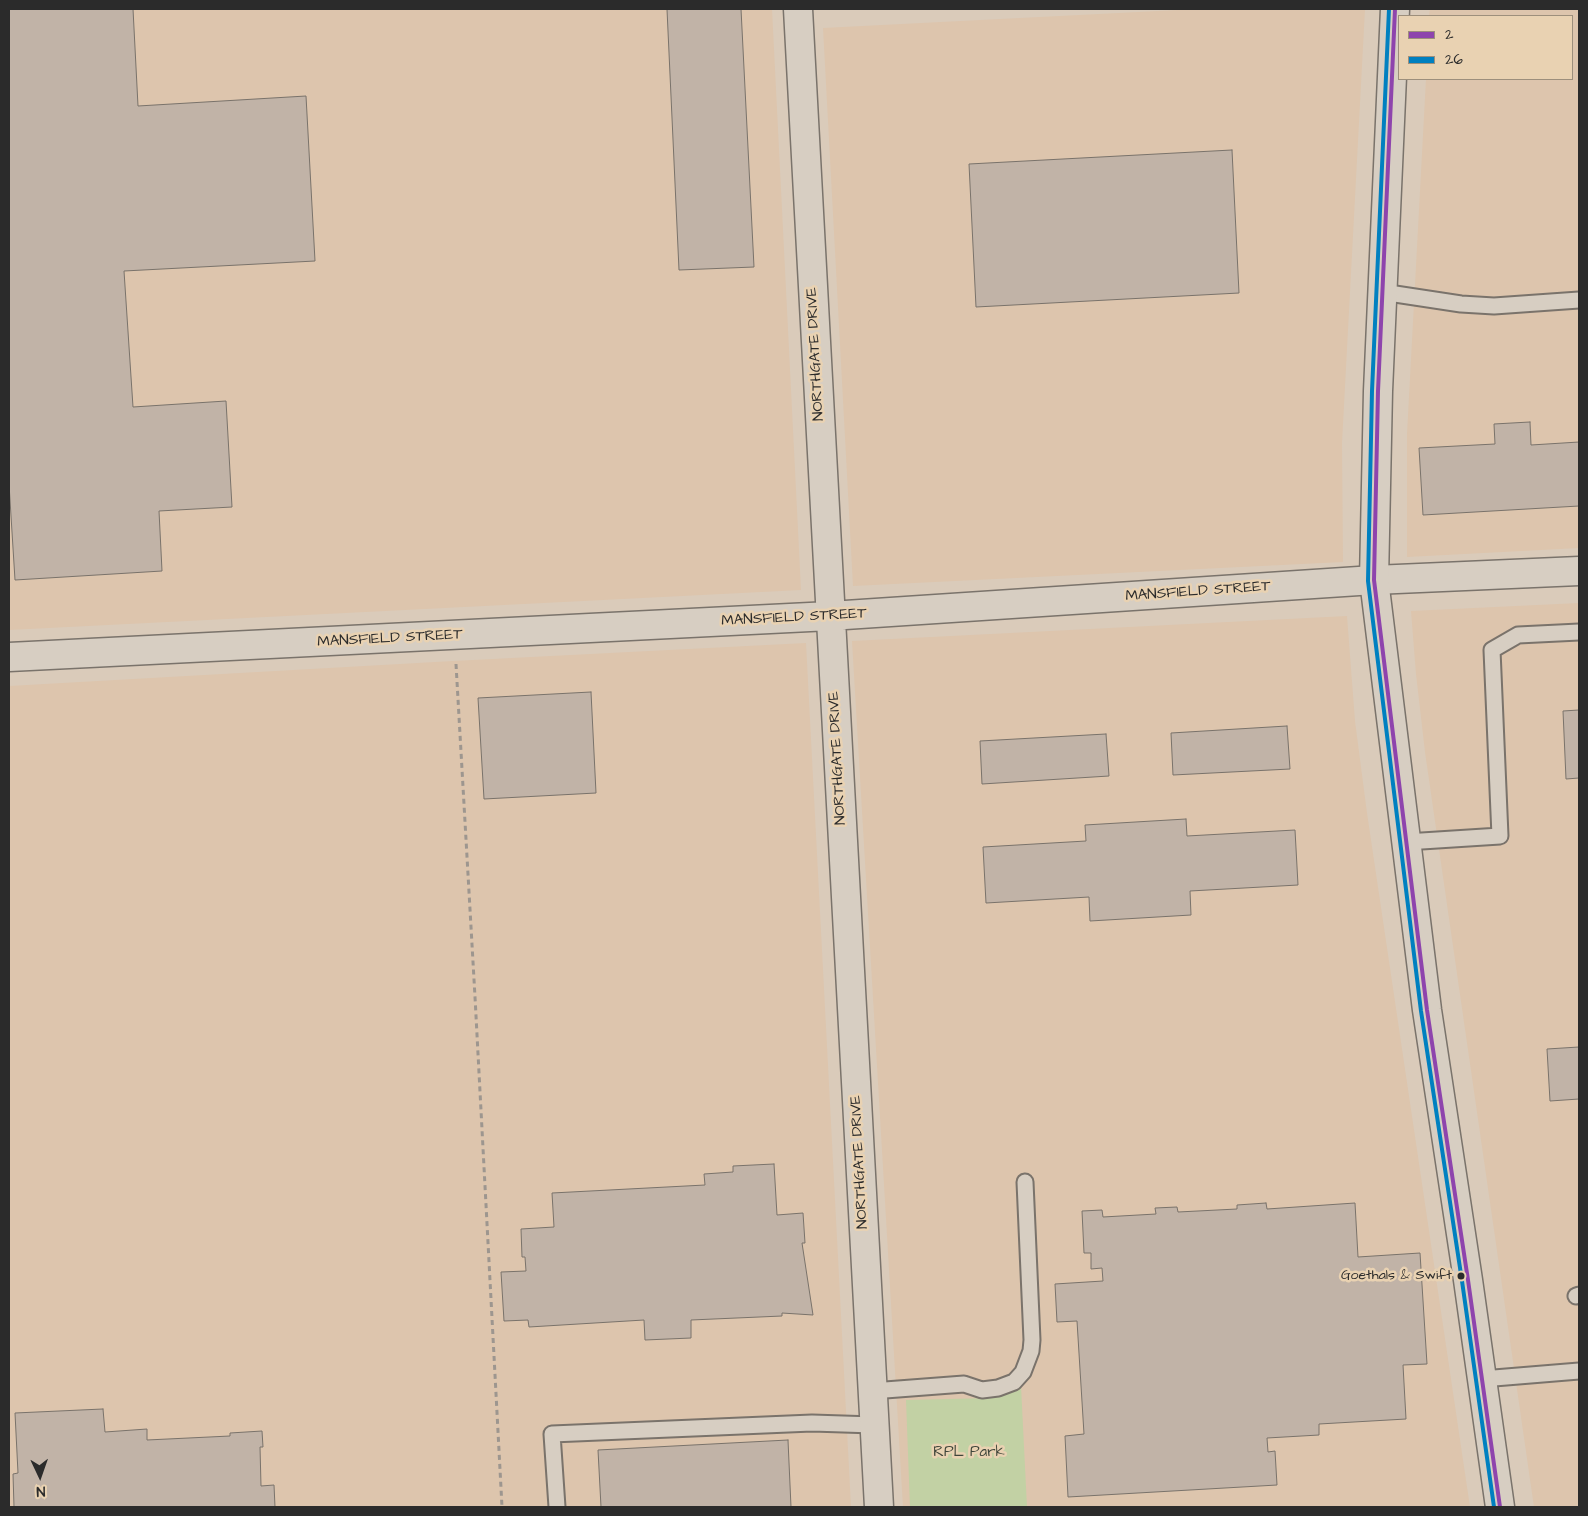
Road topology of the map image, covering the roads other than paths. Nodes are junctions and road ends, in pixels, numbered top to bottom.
1 (798, 9) edge
2 (1395, 9) edge
3 (1382, 292) junction
4 (1579, 300) edge
5 (1579, 571) edge
6 (1374, 580) junction
7 (830, 616) junction
8 (1579, 632) edge
9 (9, 657) edge
10 (1406, 842) junction
11 (1025, 1182) dead end
12 (1579, 1371) edge
13 (1482, 1379) junction
14 (872, 1391) junction
15 (874, 1425) junction
16 (557, 1507) edge
17 (879, 1507) edge
18 (1500, 1507) edge

1 - 7 street, NORTHGATE DRIVE
2 - 3 street
3 - 4 lane
3 - 6 street
5 - 6 street, MANSFIELD STREET
6 - 7 street, MANSFIELD STREET
6 - 10 street
7 - 9 street, MANSFIELD STREET
7 - 14 street, NORTHGATE DRIVE
8 - 10 lane
10 - 13 street
11 - 14 lane
12 - 13 lane
13 - 18 street
14 - 15 street, NORTHGATE DRIVE
15 - 16 lane
15 - 17 street, NORTHGATE DRIVE

